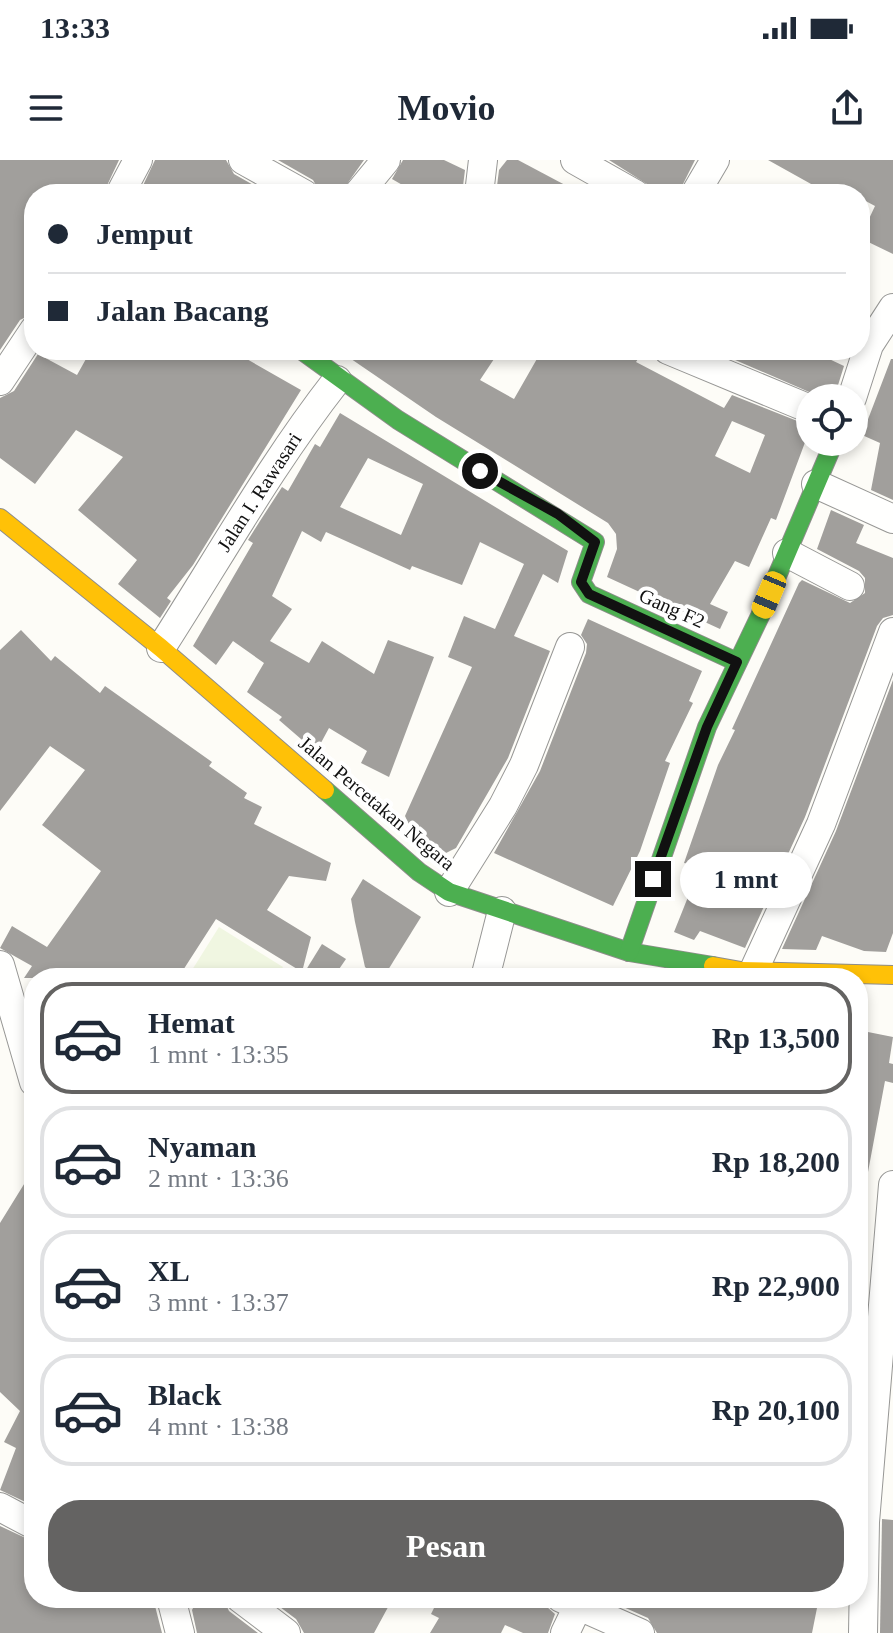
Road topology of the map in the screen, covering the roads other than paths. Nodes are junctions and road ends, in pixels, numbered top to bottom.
1 (138, 160) edge
2 (243, 160) edge
3 (386, 160) edge
4 (485, 160) edge
5 (575, 160) edge
6 (715, 160) edge
7 (125, 184) edge
8 (286, 184) edge
9 (366, 184) edge
10 (481, 184) edge
11 (617, 184) edge
12 (701, 184) edge
13 (879, 313) edge
14 (870, 342) edge
15 (24, 345) edge
16 (313, 360) edge
17 (692, 360) edge
18 (864, 360) edge
19 (337, 380) junction
20 (0, 381) edge
21 (856, 384) edge
22 (796, 403) edge
23 (828, 456) edge
24 (816, 484) junction
25 (0, 518) edge
26 (893, 519) edge
27 (787, 553) junction
28 (850, 586) dead end
29 (893, 632) edge
30 (570, 647) dead end
31 (161, 648) junction
32 (737, 662) junction
33 (449, 892) junction
34 (502, 911) junction
35 (629, 952) junction
36 (0, 965) edge
37 (488, 968) edge
38 (713, 968) edge
39 (748, 968) edge
40 (868, 975) edge
41 (893, 975) edge
42 (24, 1048) edge
43 (893, 1185) edge
44 (889, 1284) edge
45 (868, 1415) edge
46 (0, 1507) edge
47 (24, 1520) edge
48 (174, 1608) edge
49 (253, 1608) edge
50 (567, 1608) edge
51 (585, 1608) edge
52 (863, 1608) edge
53 (180, 1633) edge
54 (286, 1633) edge
55 (565, 1633) edge
56 (640, 1633) edge
57 (863, 1633) edge

1 - 7 street
2 - 8 street
3 - 9 street
4 - 10 street
5 - 11 street
6 - 12 street
13 - 14 street
15 - 20 street
16 - 19 street
17 - 22 street
18 - 21 street
19 - 31 street, Jalan I. Rawasari
19 - 32 street, Gang F2
23 - 24 street
24 - 26 street
24 - 27 street
25 - 31 street, Jalan Percetakan Negara
27 - 28 street
27 - 32 street
29 - 39 street
30 - 33 street
31 - 33 street, Jalan Percetakan Negara
32 - 35 street
33 - 34 street, Jalan Percetakan Negara
34 - 35 street, Jalan Percetakan Negara
34 - 37 street
35 - 38 street, Jalan Percetakan Negara
36 - 42 street
40 - 41 street, Jalan Percetakan Negara
43 - 44 street
44 - 45 street
46 - 47 street
48 - 53 street
49 - 54 street
50 - 55 street
51 - 56 street
52 - 57 street

